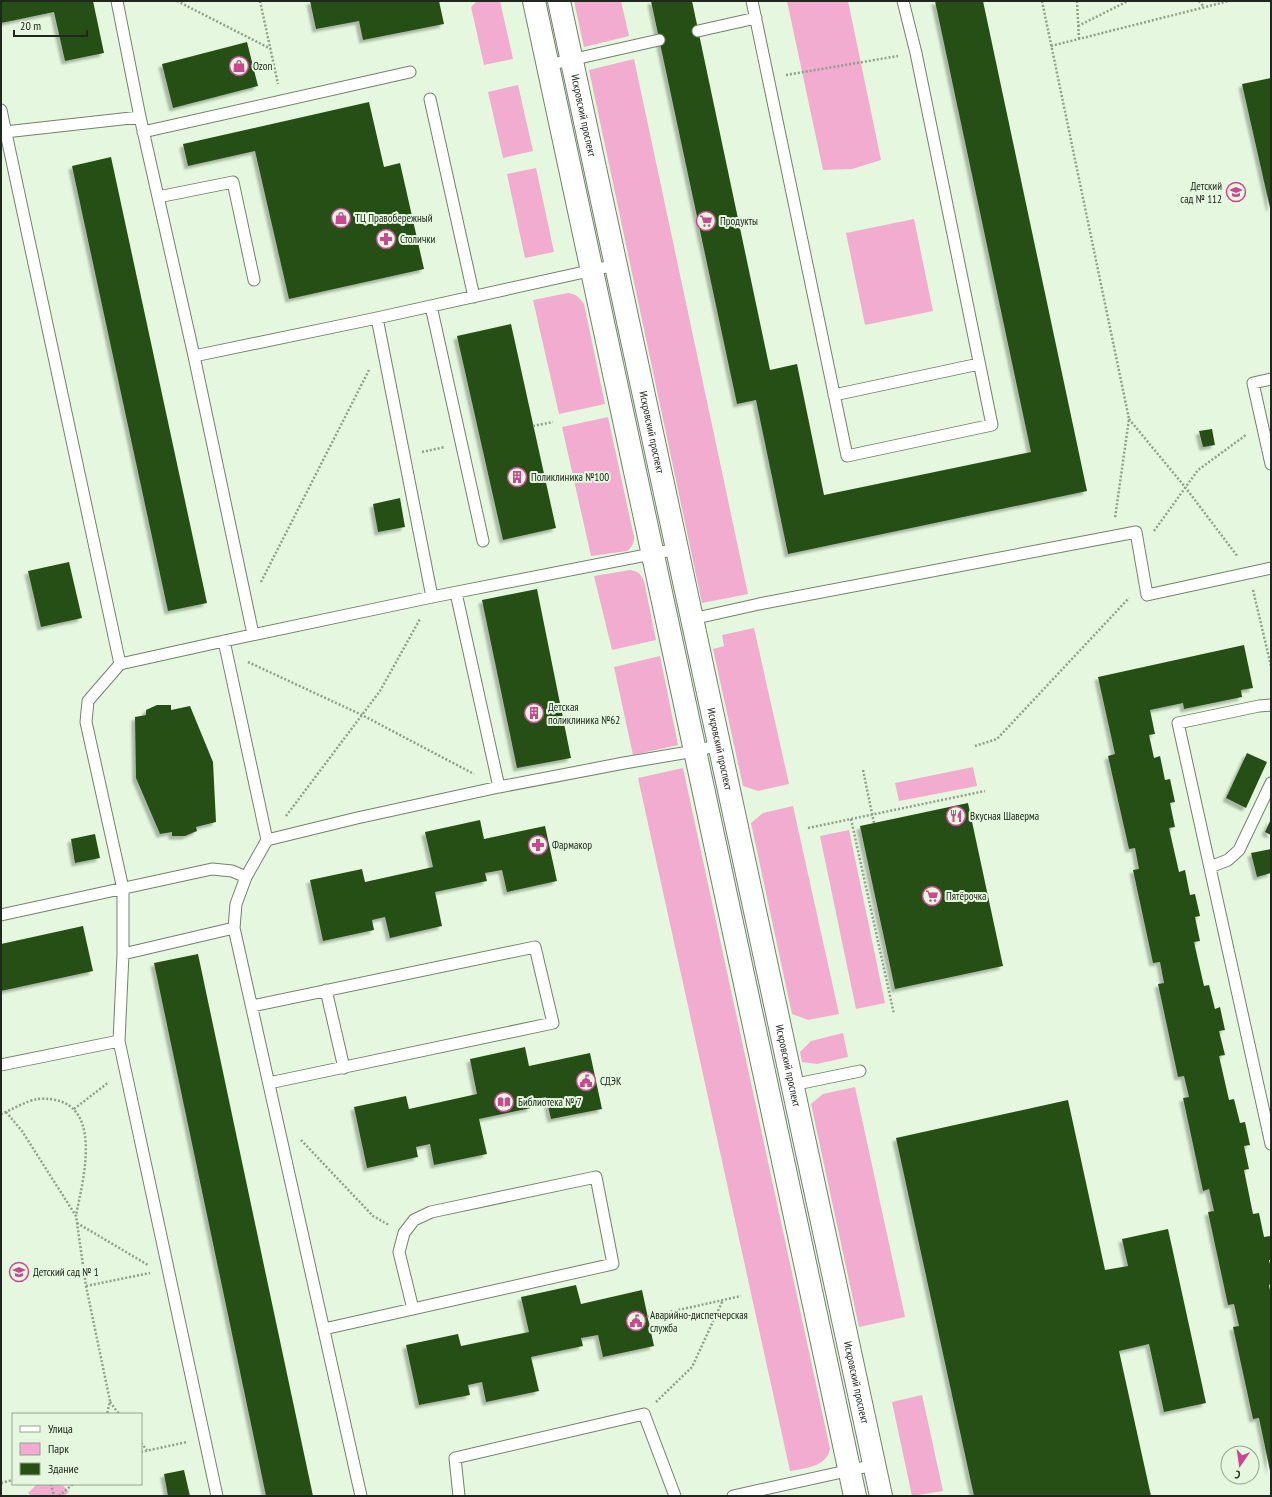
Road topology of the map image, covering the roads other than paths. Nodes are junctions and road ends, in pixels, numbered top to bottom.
1 (117, 1) edge
2 (534, 1) edge
3 (559, 1) edge
4 (752, 1) edge
5 (903, 1) edge
6 (756, 18) junction
7 (698, 31) dead end
8 (659, 40) dead end
9 (572, 60) junction
10 (548, 65) junction
11 (410, 72) dead end
12 (430, 99) dead end
13 (1, 110) edge
14 (140, 117) junction
15 (5, 132) junction
16 (143, 132) junction
17 (158, 197) junction
18 (616, 265) junction
19 (592, 271) junction
20 (254, 280) dead end
21 (474, 297) junction
22 (431, 306) junction
23 (377, 318) junction
24 (194, 356) junction
25 (979, 364) junction
26 (1271, 379) edge
27 (834, 395) junction
28 (1271, 464) edge
29 (483, 542) dead end
30 (677, 549) junction
31 (653, 554) junction
32 (1271, 568) edge
33 (456, 593) junction
34 (432, 597) junction
35 (692, 619) junction
36 (253, 634) junction
37 (225, 646) junction
38 (120, 664) junction
39 (1271, 705) edge
40 (719, 745) junction
41 (695, 752) junction
42 (1271, 783) edge
43 (499, 787) junction
44 (733, 808) junction
45 (709, 813) junction
46 (267, 840) junction
47 (1210, 867) junction
48 (246, 877) junction
49 (123, 889) junction
50 (1, 915) edge
51 (234, 928) junction
52 (123, 954) junction
53 (326, 990) junction
54 (252, 1006) junction
55 (782, 1038) junction
56 (120, 1041) junction
57 (758, 1044) junction
58 (1, 1065) edge
59 (344, 1068) junction
60 (860, 1071) dead end
61 (269, 1083) junction
62 (792, 1085) junction
63 (1271, 1144) edge
64 (413, 1309) junction
65 (324, 1329) junction
66 (874, 1465) junction
67 (850, 1470) junction
68 (217, 1496) edge
69 (362, 1496) edge
70 (459, 1496) edge
71 (675, 1496) edge
72 (733, 1496) edge
73 (855, 1496) edge
74 (881, 1496) edge

1 - 14 lane
2 - 10 street
3 - 9 street, Искровский проспект
4 - 6 lane
5 - 25 lane
6 - 7 lane
6 - 27 lane
8 - 9 lane
9 - 10 lane
9 - 18 street, Искровский проспект
10 - 19 street
11 - 16 lane
12 - 21 lane
13 - 15 lane
14 - 15 lane
14 - 16 lane
15 - 38 lane
16 - 17 lane
17 - 20 lane
17 - 24 lane
18 - 19 lane
18 - 30 street, Искровский проспект
19 - 21 lane
19 - 31 street
21 - 22 lane
22 - 23 lane
22 - 29 lane
23 - 24 lane
23 - 34 lane
24 - 36 lane
25 - 27 lane
25 - 27 lane
26 - 28 lane
30 - 31 lane
30 - 35 street, Искровский проспект
31 - 33 lane
31 - 41 street
32 - 35 lane
33 - 34 lane
33 - 43 lane
34 - 36 lane
35 - 40 street, Искровский проспект
36 - 37 lane
37 - 38 lane
37 - 46 lane
38 - 49 lane
39 - 47 lane
40 - 41 lane
40 - 44 street, Искровский проспект
41 - 43 lane
41 - 45 street
42 - 47 lane
43 - 46 lane
44 - 45 lane
44 - 55 street, Искровский проспект
45 - 57 street
46 - 48 lane
47 - 63 lane
48 - 49 lane
48 - 51 lane
49 - 50 lane
49 - 52 lane
51 - 52 lane
51 - 54 lane
52 - 56 lane
53 - 54 lane
53 - 59 lane
53 - 59 lane
54 - 61 lane
55 - 57 lane
55 - 62 street, Искровский проспект
56 - 58 lane
56 - 68 lane
57 - 67 street
59 - 61 lane
60 - 62 lane
61 - 65 lane
62 - 66 street, Искровский проспект
64 - 64 lane
64 - 65 lane
65 - 69 lane
66 - 67 lane
66 - 74 street, Искровский проспект
67 - 72 lane
67 - 73 street
70 - 71 lane

